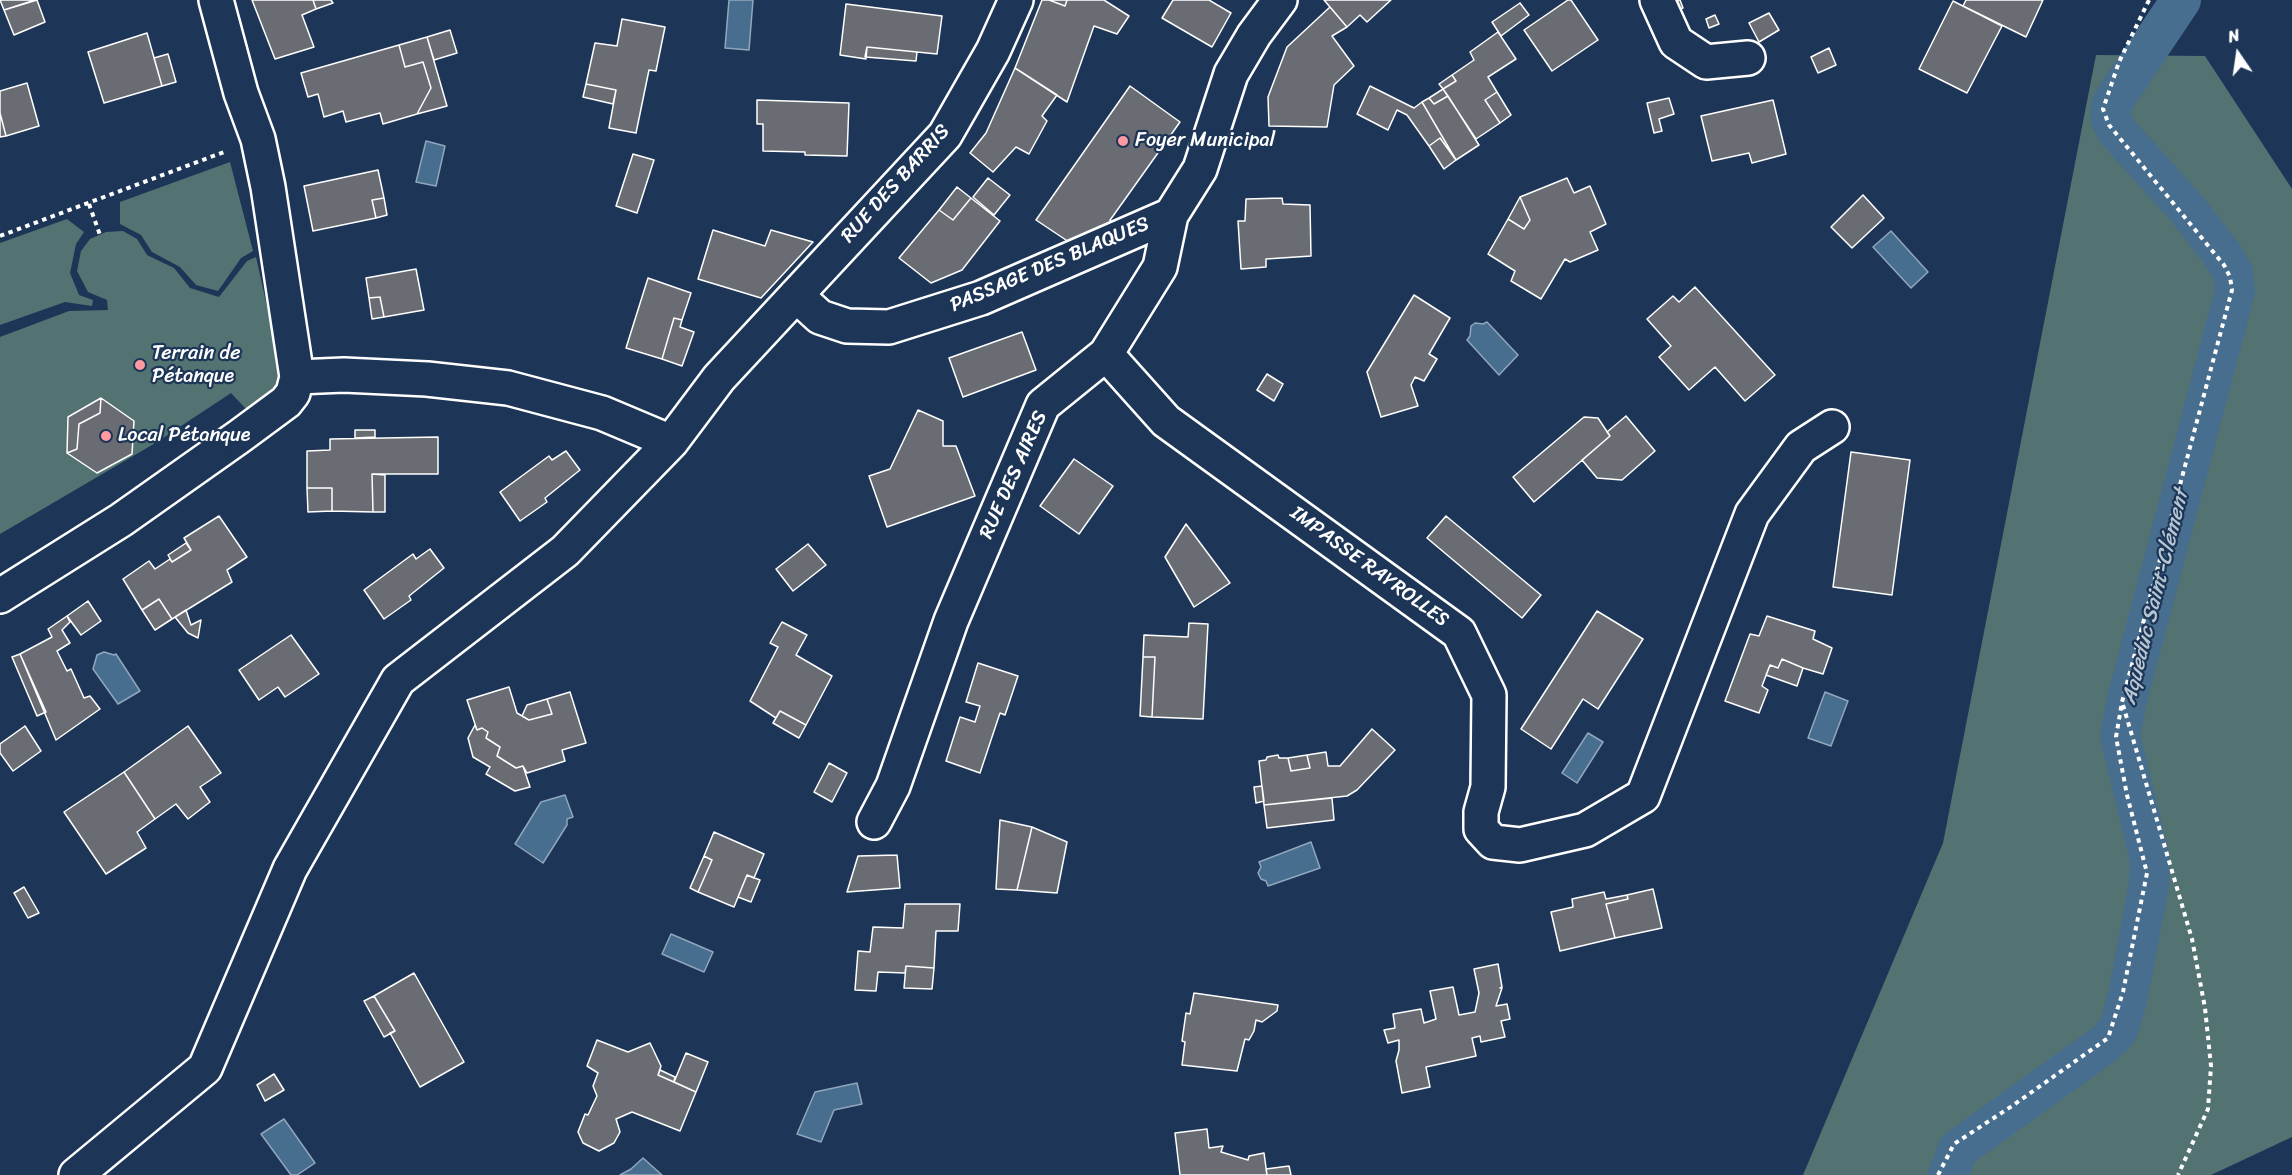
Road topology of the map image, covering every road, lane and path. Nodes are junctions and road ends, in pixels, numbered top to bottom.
1 (216, 0) edge
2 (1016, 0) edge
3 (1280, 0) edge
4 (1657, 0) edge
5 (2150, 0) edge
6 (1748, 58) dead end
7 (258, 139) junction
8 (89, 204) junction
9 (1171, 215) junction
10 (100, 235) dead end
11 (0, 236) edge
12 (796, 295) junction
13 (1106, 354) junction
14 (297, 377) junction
15 (1832, 427) dead end
16 (671, 442) junction
17 (0, 596) edge
18 (2123, 704) junction
19 (874, 822) dead end
20 (76, 1175) edge
21 (1938, 1175) edge
22 (2178, 1175) edge

1 - 7 street
2 - 12 street, RUE DES BARRIS
3 - 9 street, RUE DES AIRES
4 - 6 street
5 - 18 path
7 - 8 path
7 - 14 street
8 - 10 path
8 - 11 path
9 - 12 street, PASSAGE DES BLAQUES
9 - 13 street, RUE DES AIRES
12 - 16 street, RUE DES BARRIS
13 - 15 street, IMPASSE RAYROLLES
13 - 19 street, RUE DES AIRES
14 - 16 street
14 - 17 street
16 - 20 street, RUE DES BARRIS
18 - 21 path
18 - 22 path

